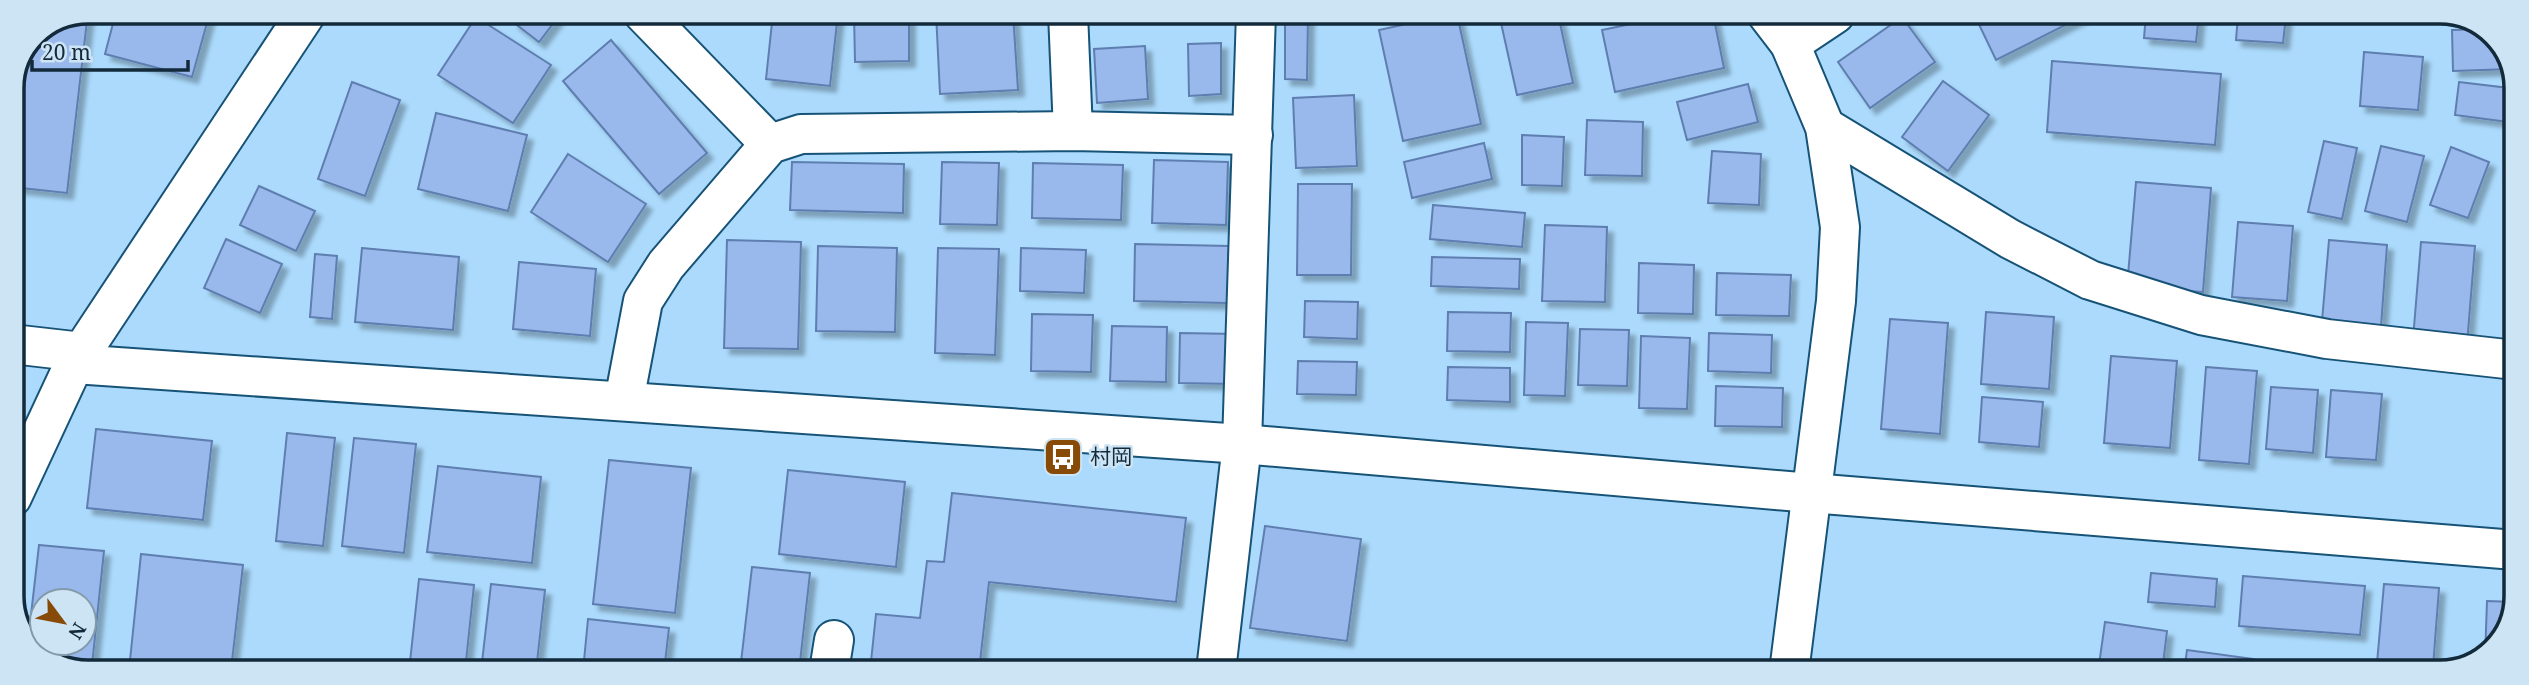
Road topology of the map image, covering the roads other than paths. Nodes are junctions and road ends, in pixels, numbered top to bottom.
1 (299, 24) edge
2 (659, 24) edge
3 (1069, 24) edge
4 (1256, 24) edge
5 (1775, 24) edge
6 (1820, 24) edge
7 (1790, 44) junction
8 (1825, 127) junction
9 (1073, 131) junction
10 (1253, 135) junction
11 (770, 144) junction
12 (25, 347) edge
13 (78, 358) junction
14 (2504, 359) edge
15 (624, 401) junction
16 (1242, 444) junction
17 (25, 470) edge
18 (1811, 493) junction
19 (2504, 549) edge
20 (1217, 660) edge
21 (1790, 660) edge

1 - 13 street
2 - 11 street
3 - 9 street
4 - 10 street
5 - 7 street
6 - 7 street
7 - 8 street
8 - 14 street
8 - 18 street
9 - 10 street
9 - 11 street
10 - 16 street
11 - 15 street
12 - 13 street
13 - 15 street
13 - 17 street
15 - 16 street
16 - 18 street
16 - 20 street
18 - 19 street
18 - 21 street

